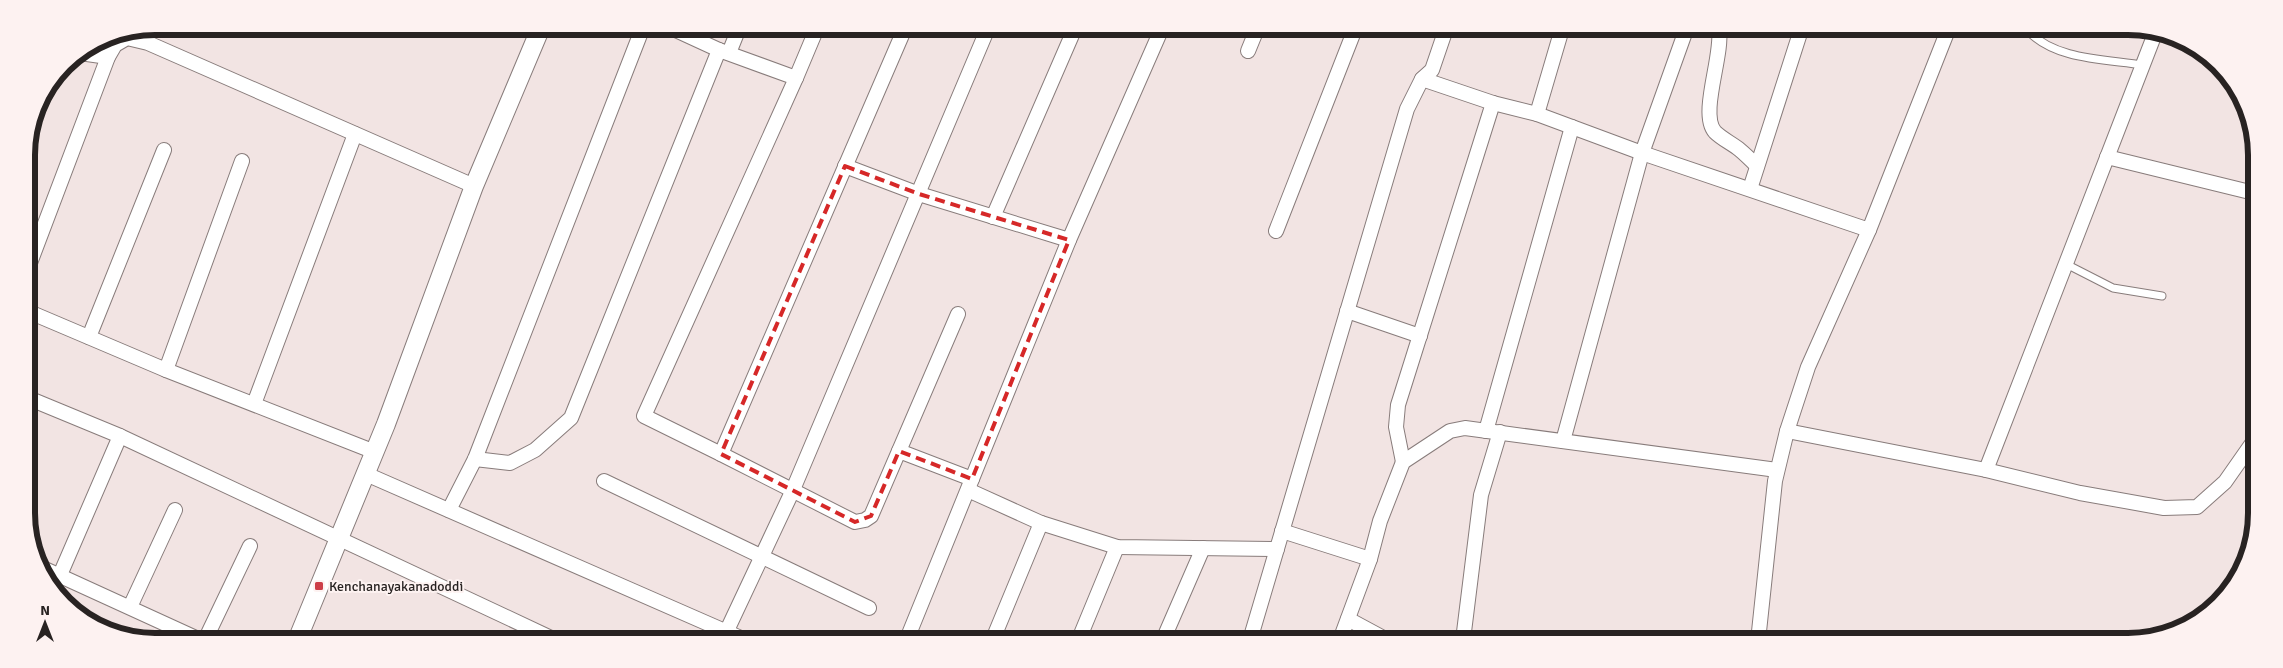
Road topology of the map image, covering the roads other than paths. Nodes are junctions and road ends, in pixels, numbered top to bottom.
1 (538, 35) edge
2 (640, 35) edge
3 (687, 35) edge
4 (734, 35) edge
5 (814, 35) edge
6 (902, 35) edge
7 (985, 35) edge
8 (1073, 35) edge
9 (1159, 35) edge
10 (1255, 35) edge
11 (1353, 35) edge
12 (1444, 35) edge
13 (1560, 35) edge
14 (1684, 35) edge
15 (1719, 35) edge
16 (1799, 35) edge
17 (1946, 35) edge
18 (2032, 35) edge
19 (128, 38) edge
20 (2153, 38) edge
21 (126, 39) edge
22 (1248, 51) dead end
23 (724, 52) junction
24 (90, 54) edge
25 (108, 57) junction
26 (2143, 65) junction
27 (796, 78) junction
28 (1422, 79) junction
29 (1492, 103) junction
30 (1537, 114) junction
31 (1572, 127) junction
32 (355, 134) junction
33 (164, 150) dead end
34 (1642, 153) junction
35 (2107, 157) junction
36 (242, 161) dead end
37 (845, 166) junction
38 (1758, 166) junction
39 (474, 186) junction
40 (1750, 189) junction
41 (2248, 192) edge
42 (919, 194) junction
43 (993, 217) junction
44 (1869, 230) junction
45 (1276, 231) dead end
46 (1069, 240) junction
47 (35, 250) edge
48 (2066, 264) junction
49 (2162, 296) dead end
50 (1347, 311) junction
51 (35, 314) edge
52 (958, 314) dead end
53 (1420, 336) junction
54 (89, 338) junction
55 (166, 370) junction
56 (35, 401) edge
57 (254, 404) junction
58 (1787, 431) junction
59 (1493, 432) junction
60 (120, 436) junction
61 (1563, 441) junction
62 (2248, 449) edge
63 (899, 451) junction
64 (374, 452) junction
65 (721, 454) junction
66 (475, 459) junction
67 (1403, 462) junction
68 (1777, 470) junction
69 (1986, 470) junction
70 (366, 474) junction
71 (604, 481) dead end
72 (970, 484) junction
73 (792, 492) junction
74 (175, 510) dead end
75 (450, 510) junction
76 (1040, 523) junction
77 (1282, 531) junction
78 (339, 539) junction
79 (250, 546) dead end
80 (1116, 547) junction
81 (1202, 548) junction
82 (1277, 549) junction
83 (761, 558) junction
84 (1370, 559) junction
85 (50, 571) edge
86 (60, 575) junction
87 (130, 607) junction
88 (869, 608) dead end
89 (1348, 619) junction
90 (185, 633) edge
91 (208, 633) edge
92 (300, 633) edge
93 (540, 633) edge
94 (721, 633) edge
95 (726, 633) edge
96 (909, 633) edge
97 (995, 633) edge
98 (1081, 633) edge
99 (1166, 633) edge
100 (1252, 633) edge
101 (1343, 633) edge
102 (1374, 633) edge
103 (1464, 633) edge
104 (1759, 633) edge

1 - 39 street
2 - 66 street
3 - 23 street
4 - 23 street
5 - 27 street
6 - 37 street
7 - 42 street
8 - 43 street
9 - 46 street
10 - 22 street
11 - 45 street
12 - 28 street
13 - 30 street
14 - 34 street
15 - 38 street
16 - 38 street
17 - 44 street
18 - 26 lane
19 - 32 street
20 - 26 street
21 - 25 street
23 - 27 street
23 - 66 street
24 - 25 street
25 - 47 street
26 - 35 street
27 - 65 street
28 - 29 street
28 - 50 street
29 - 30 street
29 - 53 street
30 - 31 street
31 - 34 street
31 - 59 street
32 - 39 street
32 - 57 street
33 - 54 street
34 - 40 street
34 - 61 street
35 - 41 street
35 - 48 street
36 - 55 street
37 - 42 street
37 - 65 street
38 - 40 street
39 - 64 street
40 - 44 street
42 - 43 street
42 - 73 street
43 - 46 street
44 - 58 street
46 - 72 street
48 - 49 lane
48 - 69 street
50 - 53 street
50 - 77 street
51 - 54 street
52 - 63 street
53 - 67 street
54 - 55 street
55 - 57 street
56 - 60 street
57 - 64 street
58 - 68 street
58 - 69 street
59 - 61 street
59 - 67 street
59 - 103 street
60 - 78 street
60 - 86 street
61 - 68 street
62 - 69 street
63 - 72 street
63 - 73 street
64 - 70 street
65 - 73 street
66 - 75 street
67 - 84 street
68 - 104 street
70 - 75 street
70 - 78 street
71 - 83 street
72 - 76 street
72 - 96 street
73 - 83 street
74 - 87 street
75 - 94 street
76 - 80 street
76 - 97 street
77 - 82 street
77 - 84 street
78 - 92 street
78 - 93 street
79 - 91 street
80 - 81 street
80 - 98 street
81 - 82 street
81 - 99 street
82 - 100 street
83 - 88 street
83 - 95 street
84 - 89 street
85 - 86 street
86 - 87 street
87 - 90 street
89 - 101 street
89 - 102 street

